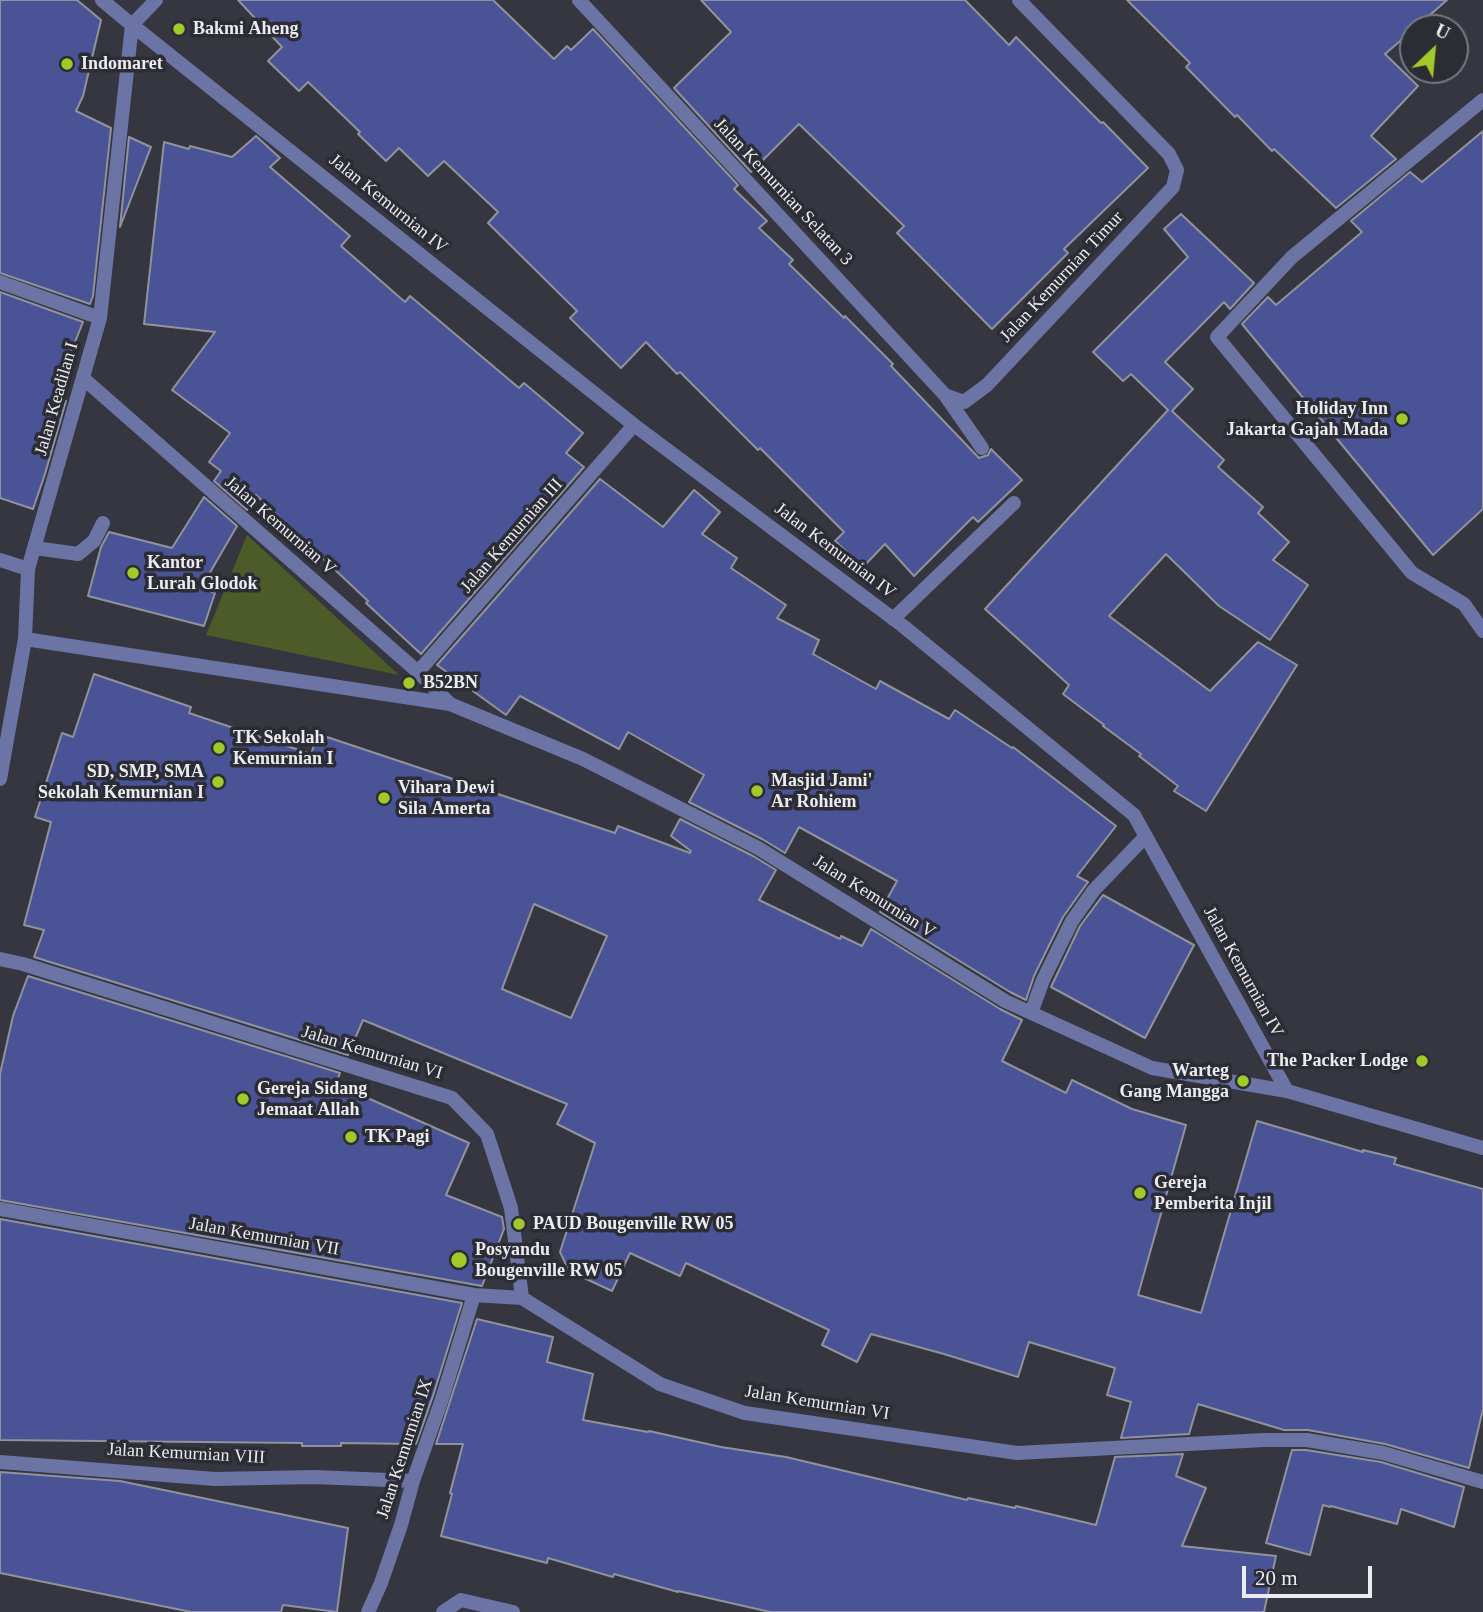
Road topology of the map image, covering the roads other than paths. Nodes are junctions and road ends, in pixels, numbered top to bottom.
1 (102, 0) edge
2 (156, 0) edge
3 (579, 0) edge
4 (1019, 0) edge
5 (132, 26) junction
6 (1483, 100) edge
7 (0, 282) edge
8 (100, 318) junction
9 (84, 379) junction
10 (945, 395) junction
11 (964, 402) joint
12 (634, 425) junction
13 (982, 448) dead end
14 (1014, 503) dead end
15 (103, 523) dead end
16 (34, 548) junction
17 (0, 560) edge
18 (28, 569) junction
19 (893, 619) junction
20 (1483, 631) edge
21 (24, 639) junction
22 (418, 672) junction
23 (450, 704) junction
24 (0, 779) edge
25 (1146, 836) junction
26 (0, 959) edge
27 (1031, 1013) junction
28 (1287, 1091) junction
29 (1483, 1148) edge
30 (0, 1209) edge
31 (474, 1295) junction
32 (522, 1298) junction
33 (0, 1462) edge
34 (413, 1481) junction
35 (1483, 1482) edge
36 (368, 1612) edge
37 (443, 1612) edge
38 (513, 1612) edge

1 - 5 street, Jalan Kemurnian IV
2 - 5 street
3 - 10 street, Jalan Kemurnian Selatan 3
4 - 11 street, Jalan Kemurnian Timur
5 - 8 street, Jalan Keadilan I
5 - 12 street, Jalan Kemurnian IV
6 - 20 street
7 - 8 street
8 - 9 street, Jalan Keadilan I
9 - 16 street, Jalan Keadilan I
9 - 22 street, Jalan Kemurnian V
10 - 11 street, Jalan Kemurnian Selatan 3
10 - 13 street
12 - 19 street, Jalan Kemurnian IV
12 - 22 street, Jalan Kemurnian III
14 - 19 street
15 - 16 street
16 - 18 street, Jalan Keadilan I
17 - 18 street
18 - 21 street, Jalan Keadilan I
19 - 25 street, Jalan Kemurnian IV
21 - 23 street, Jalan Kemurnian V
21 - 24 street, Jalan Keadilan I
22 - 23 street, Jalan Kemurnian V
23 - 27 street, Jalan Kemurnian V
25 - 27 street
25 - 28 street, Jalan Kemurnian IV
26 - 32 street, Jalan Kemurnian VI
27 - 28 street, Jalan Kemurnian V
28 - 29 street
30 - 31 street, Jalan Kemurnian VII
31 - 32 street, Jalan Kemurnian VII
31 - 34 street, Jalan Kemurnian IX
32 - 35 street, Jalan Kemurnian VI
33 - 34 street, Jalan Kemurnian VIII
34 - 36 street, Jalan Kemurnian IX
37 - 38 street

